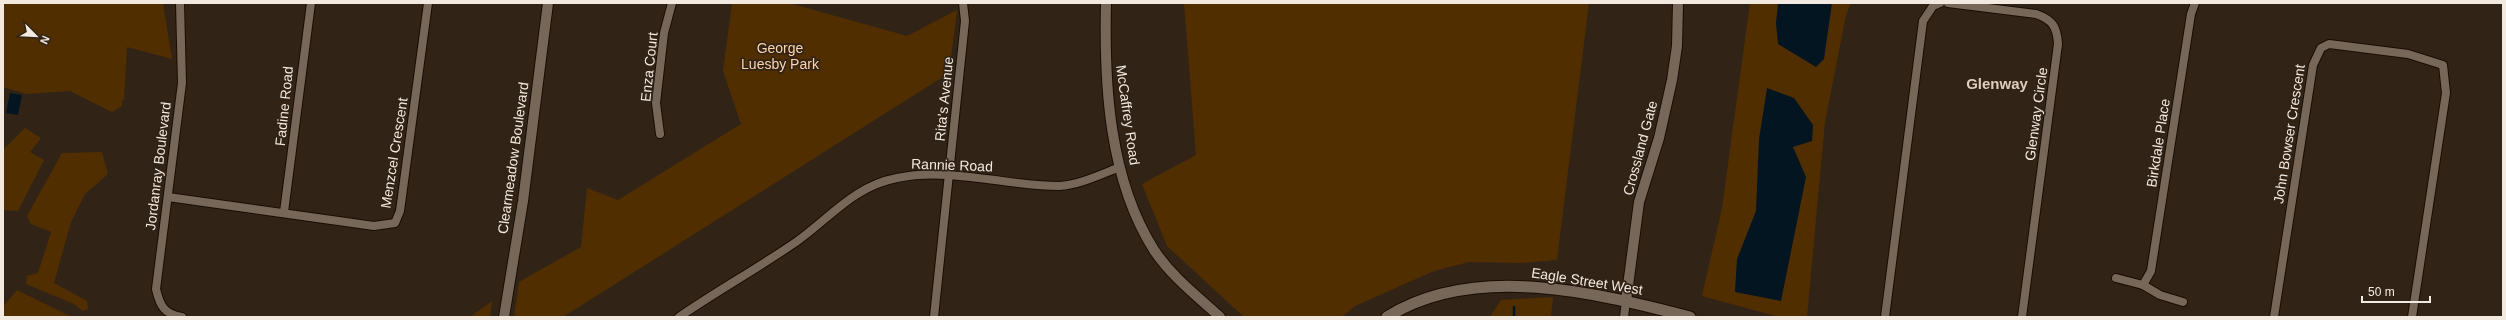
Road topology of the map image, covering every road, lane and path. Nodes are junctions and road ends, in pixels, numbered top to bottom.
1 (180, 3) edge
2 (311, 3) edge
3 (428, 3) edge
4 (548, 3) edge
5 (672, 3) edge
6 (963, 3) edge
7 (1106, 3) edge
8 (1678, 3) edge
9 (1940, 3) edge
10 (1948, 3) edge
11 (2195, 3) edge
12 (660, 134) dead end
13 (1120, 167) junction
14 (950, 176) junction
15 (168, 197) junction
16 (284, 212) junction
17 (2116, 278) dead end
18 (2144, 285) junction
19 (1626, 301) junction
20 (2183, 302) dead end
21 (182, 317) edge
22 (504, 317) edge
23 (679, 317) edge
24 (934, 317) edge
25 (1220, 317) edge
26 (1387, 317) edge
27 (1624, 317) edge
28 (1690, 317) edge
29 (1885, 317) edge
30 (2022, 317) edge
31 (2274, 317) edge
32 (2412, 317) edge

1 - 15 street, Jordanray Boulevard
2 - 16 street, Fadine Road
3 - 16 street, Menzcel Crescent
4 - 22 street, Clearmeadow Boulevard
5 - 12 street, Enza Court
6 - 14 street, Rita's Avenue
7 - 13 street, McCaffrey Road
8 - 19 street, Crossland Gate
9 - 29 street
10 - 30 street, Glenway Circle
11 - 18 street, Birkdale Place
13 - 14 street, Rannie Road
13 - 25 street, McCaffrey Road
14 - 23 street, Rannie Road
14 - 24 street, Rita's Avenue
15 - 16 street, Menzcel Crescent
15 - 21 street, Jordanray Boulevard
17 - 18 street
18 - 20 street
19 - 26 main road, Eagle Street West
19 - 27 street
19 - 28 main road, Eagle Street West
31 - 32 street, John Bowser Crescent

